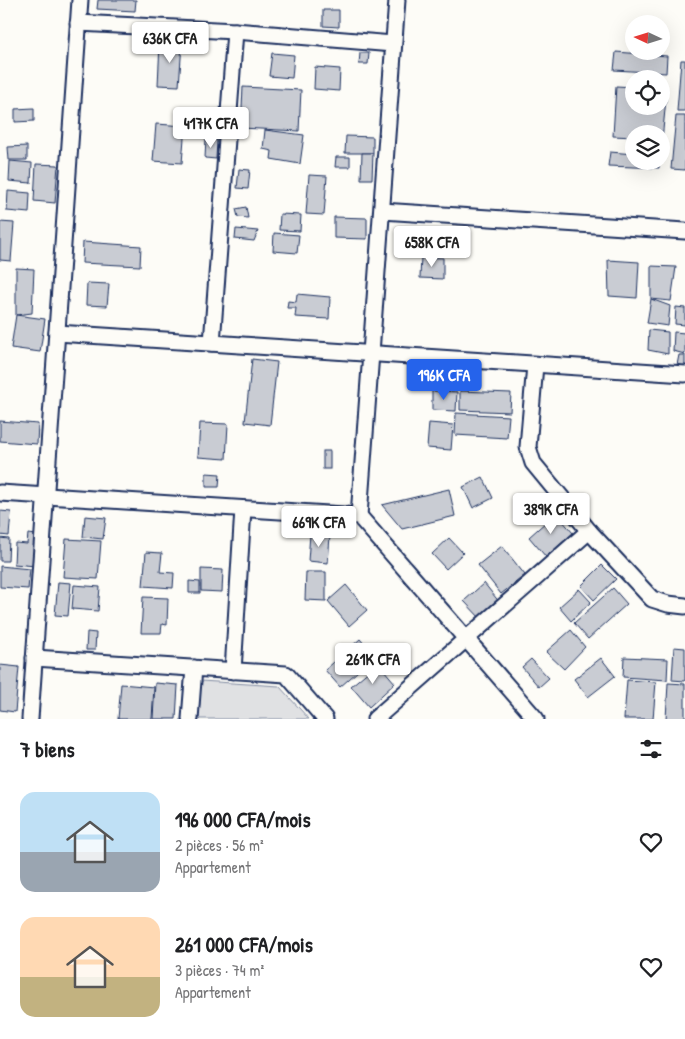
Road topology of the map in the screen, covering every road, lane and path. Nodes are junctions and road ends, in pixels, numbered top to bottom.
1 (80, 0) edge
2 (397, 0) edge
3 (78, 24) junction
4 (234, 31) junction
5 (394, 44) junction
6 (382, 211) junction
7 (685, 231) edge
8 (57, 333) junction
9 (212, 343) junction
10 (371, 354) junction
11 (535, 365) junction
12 (685, 374) edge
13 (0, 493) edge
14 (46, 496) junction
15 (243, 509) junction
16 (359, 516) junction
17 (589, 531) junction
18 (685, 606) edge
19 (466, 638) junction
20 (34, 658) junction
21 (194, 668) junction
22 (233, 671) junction
23 (30, 719) edge
24 (190, 719) edge
25 (325, 719) edge
26 (375, 719) edge
27 (536, 719) edge

1 - 3 street
2 - 5 street
3 - 4 street
3 - 8 street
4 - 5 street
4 - 9 street
5 - 6 street
6 - 7 street
6 - 10 street
8 - 9 street
8 - 14 street
9 - 10 street
10 - 11 street
10 - 16 street
11 - 12 street
11 - 17 street
13 - 14 street
14 - 15 street
14 - 20 street
15 - 16 street
15 - 22 street
16 - 19 street
17 - 18 street
17 - 19 street
19 - 26 street
19 - 27 street
20 - 21 street
20 - 23 street
21 - 22 street
21 - 24 street
22 - 25 street

